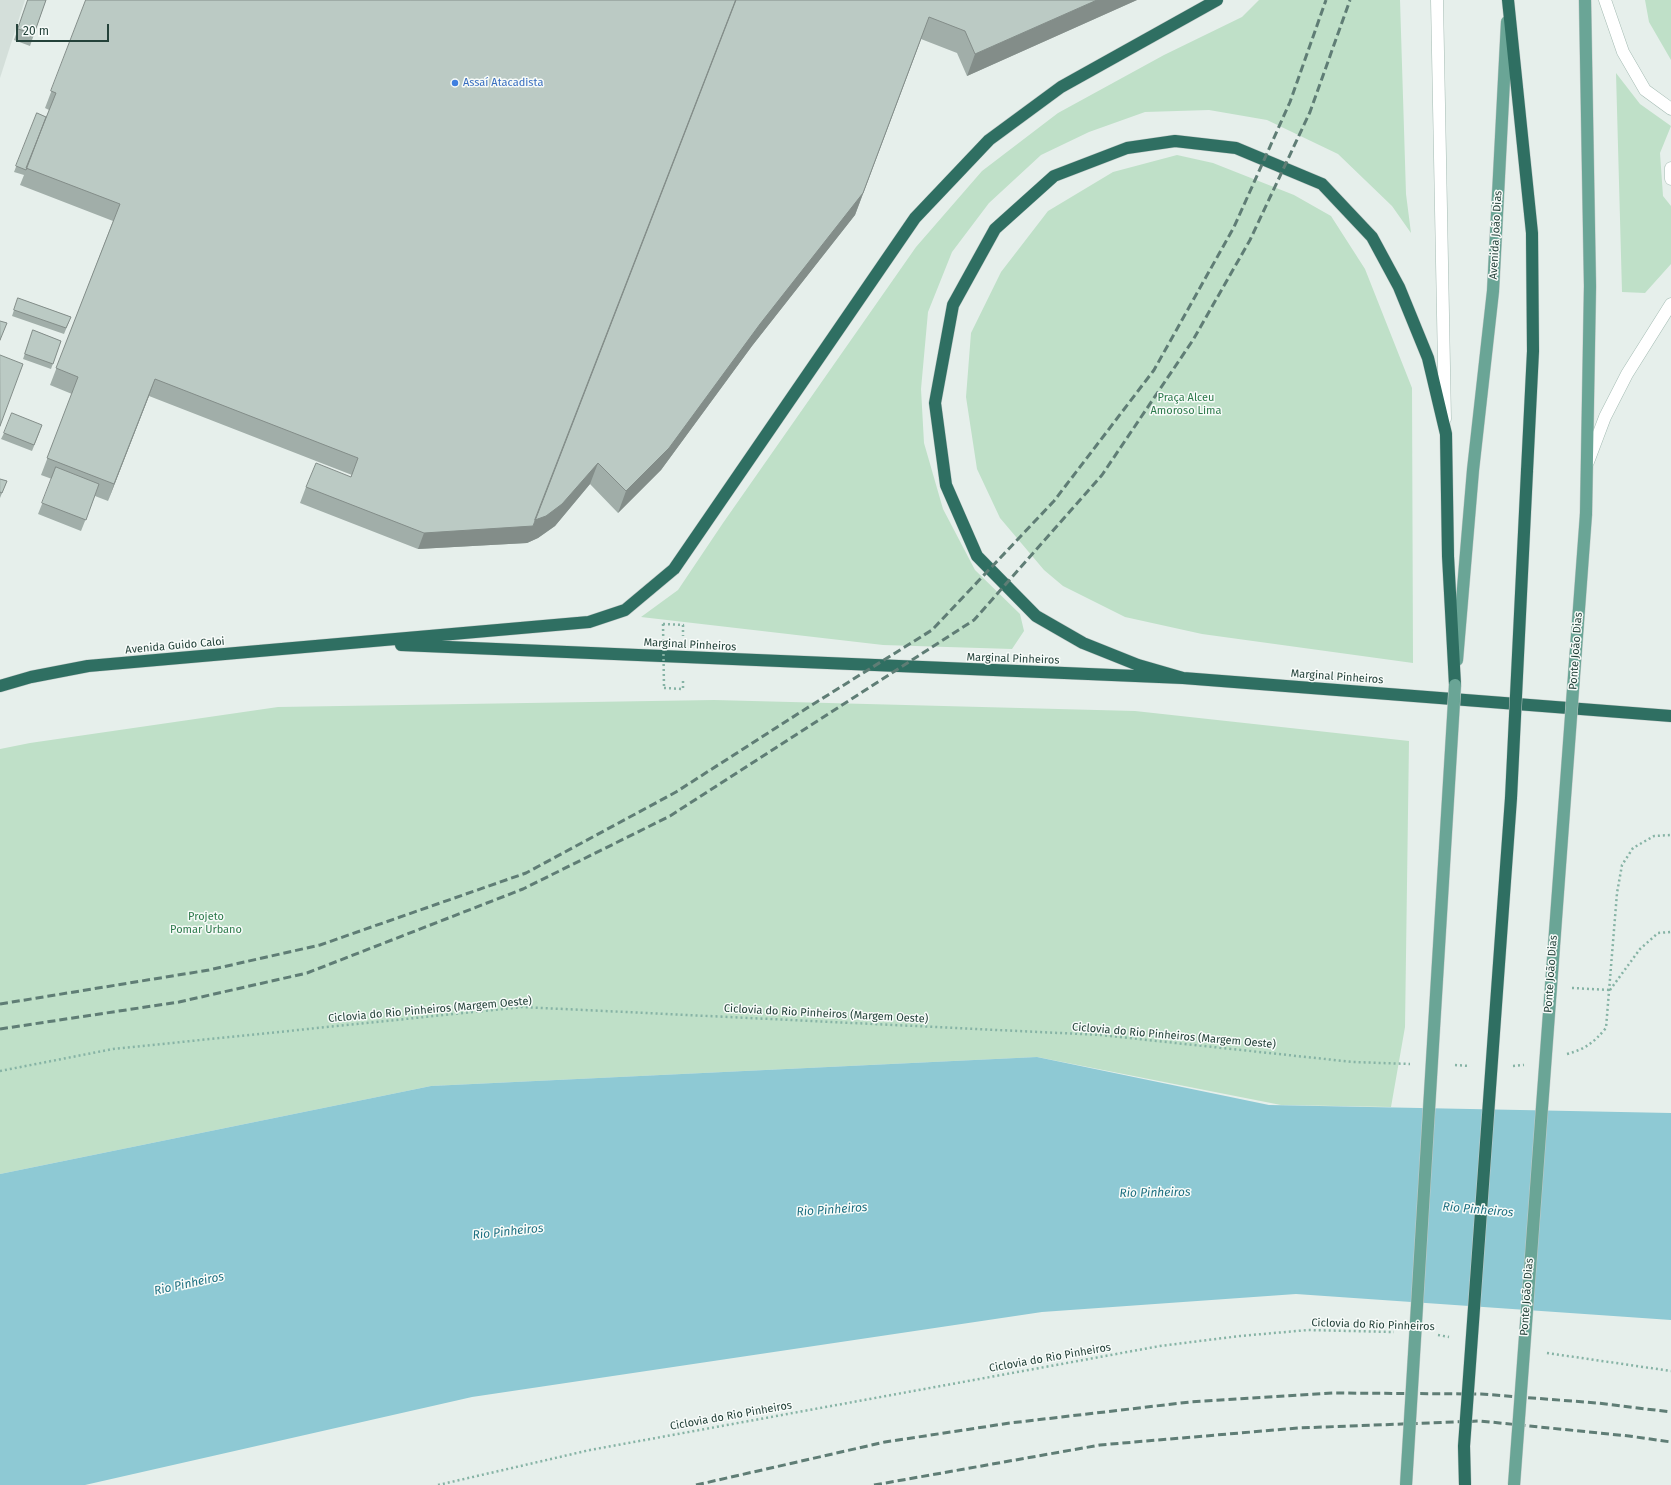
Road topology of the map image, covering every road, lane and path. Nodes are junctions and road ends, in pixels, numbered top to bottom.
1 (1217, 0) edge
2 (1437, 0) edge
3 (1508, 0) edge
4 (1585, 0) edge
5 (1605, 0) edge
6 (1671, 109) edge
7 (1671, 168) edge
8 (1671, 179) edge
9 (1671, 304) edge
10 (1446, 434) junction
11 (1588, 462) junction
12 (683, 625) dead end
13 (354, 643) junction
14 (1183, 678) junction
15 (1455, 685) junction
16 (0, 686) edge
17 (683, 689) dead end
18 (1671, 716) edge
19 (1671, 835) edge
20 (1671, 932) edge
21 (1610, 990) junction
22 (1563, 1055) dead end
23 (1415, 1064) dead end
24 (1526, 1064) dead end
25 (1453, 1065) dead end
26 (1476, 1066) dead end
27 (1512, 1066) dead end
28 (0, 1071) edge
29 (1395, 1332) dead end
30 (1435, 1334) dead end
31 (1450, 1337) dead end
32 (1544, 1352) dead end
33 (1671, 1371) edge
34 (438, 1485) edge
35 (1406, 1485) edge
36 (1465, 1485) edge
37 (1514, 1485) edge

1 - 13 highway
2 - 10 main road
3 - 15 main road, Avenida João Dias
3 - 36 highway, bridge
4 - 11 main road
5 - 6 main road
7 - 8 main road
9 - 11 main road
10 - 14 highway
10 - 15 highway
11 - 37 main road, Ponte João Dias, bridge
12 - 17 path, bridge
13 - 14 highway, Marginal Pinheiros
13 - 16 highway, Avenida Guido Caloi
14 - 18 highway, Marginal Pinheiros
15 - 35 main road, bridge
19 - 21 path
20 - 21 path
21 - 22 path
23 - 28 path, Ciclovia do Rio Pinheiros (Margem Oeste)
24 - 27 path
25 - 26 path
29 - 34 path, Ciclovia do Rio Pinheiros
30 - 31 path, Ciclovia do Rio Pinheiros
32 - 33 path

